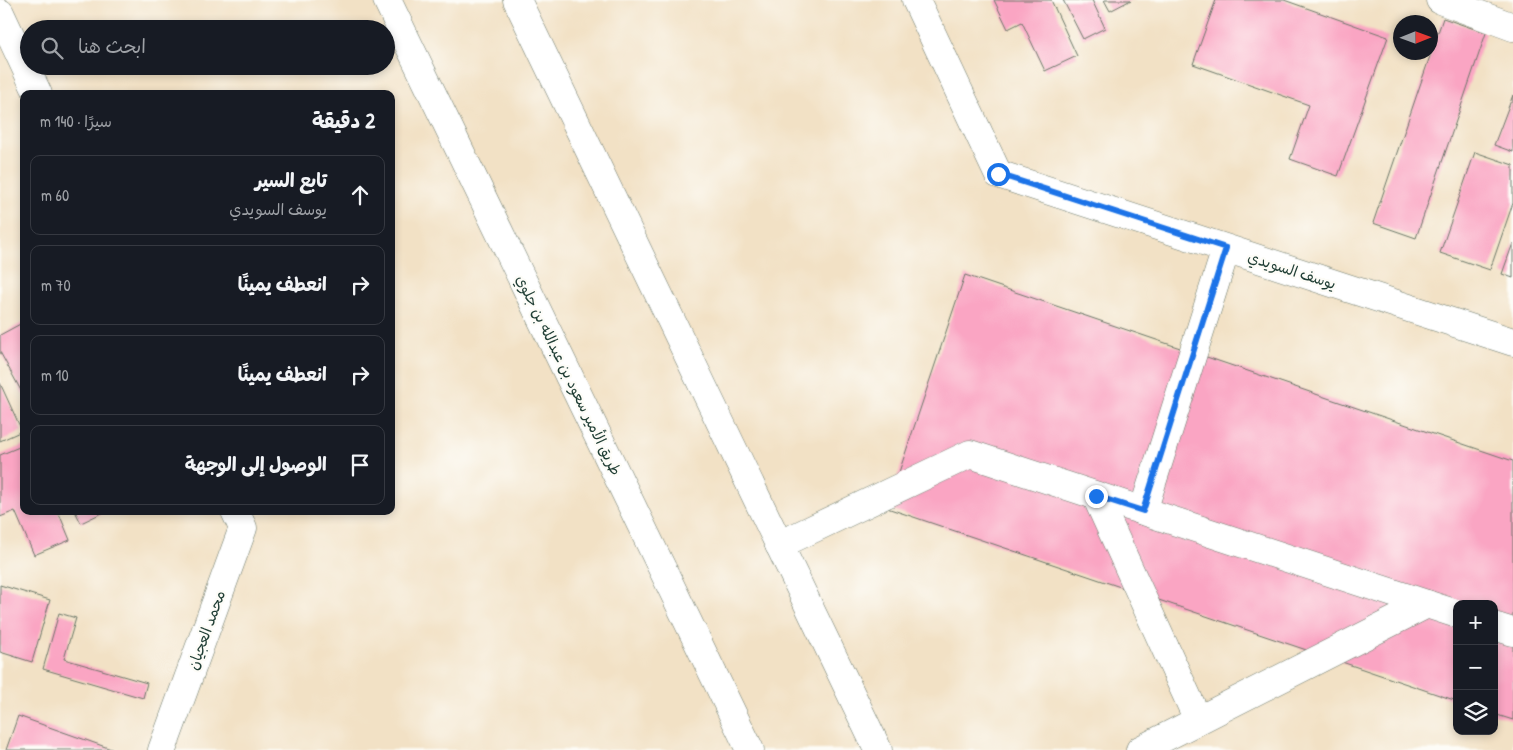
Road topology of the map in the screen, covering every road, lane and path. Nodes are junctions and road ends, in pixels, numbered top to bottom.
1 (388, 0) edge
2 (517, 0) edge
3 (916, 0) edge
4 (1440, 0) edge
5 (1476, 6) edge
6 (0, 13) edge
7 (1513, 27) edge
8 (20, 56) edge
9 (29, 75) edge
10 (36, 90) edge
11 (1226, 248) junction
12 (1513, 342) edge
13 (1096, 496) junction
14 (1143, 511) junction
15 (237, 515) edge
16 (779, 545) junction
17 (1427, 604) junction
18 (1453, 613) edge
19 (1498, 627) edge
20 (1513, 632) edge
21 (1198, 720) junction
22 (162, 750) edge
23 (750, 750) edge
24 (878, 750) edge
25 (1140, 750) edge

1 - 23 street, طريق الأمير سعود بن عبدالله بن جلوي
2 - 16 street
3 - 11 street, يوسف السويدي
4 - 5 street
5 - 7 street
6 - 8 street
9 - 10 street
11 - 12 street, يوسف السويدي
11 - 14 street
13 - 14 street
13 - 16 street
13 - 21 street
14 - 17 street
15 - 22 street, محمد العجيان
16 - 24 street
17 - 18 street
17 - 21 street
19 - 20 street
21 - 25 street

